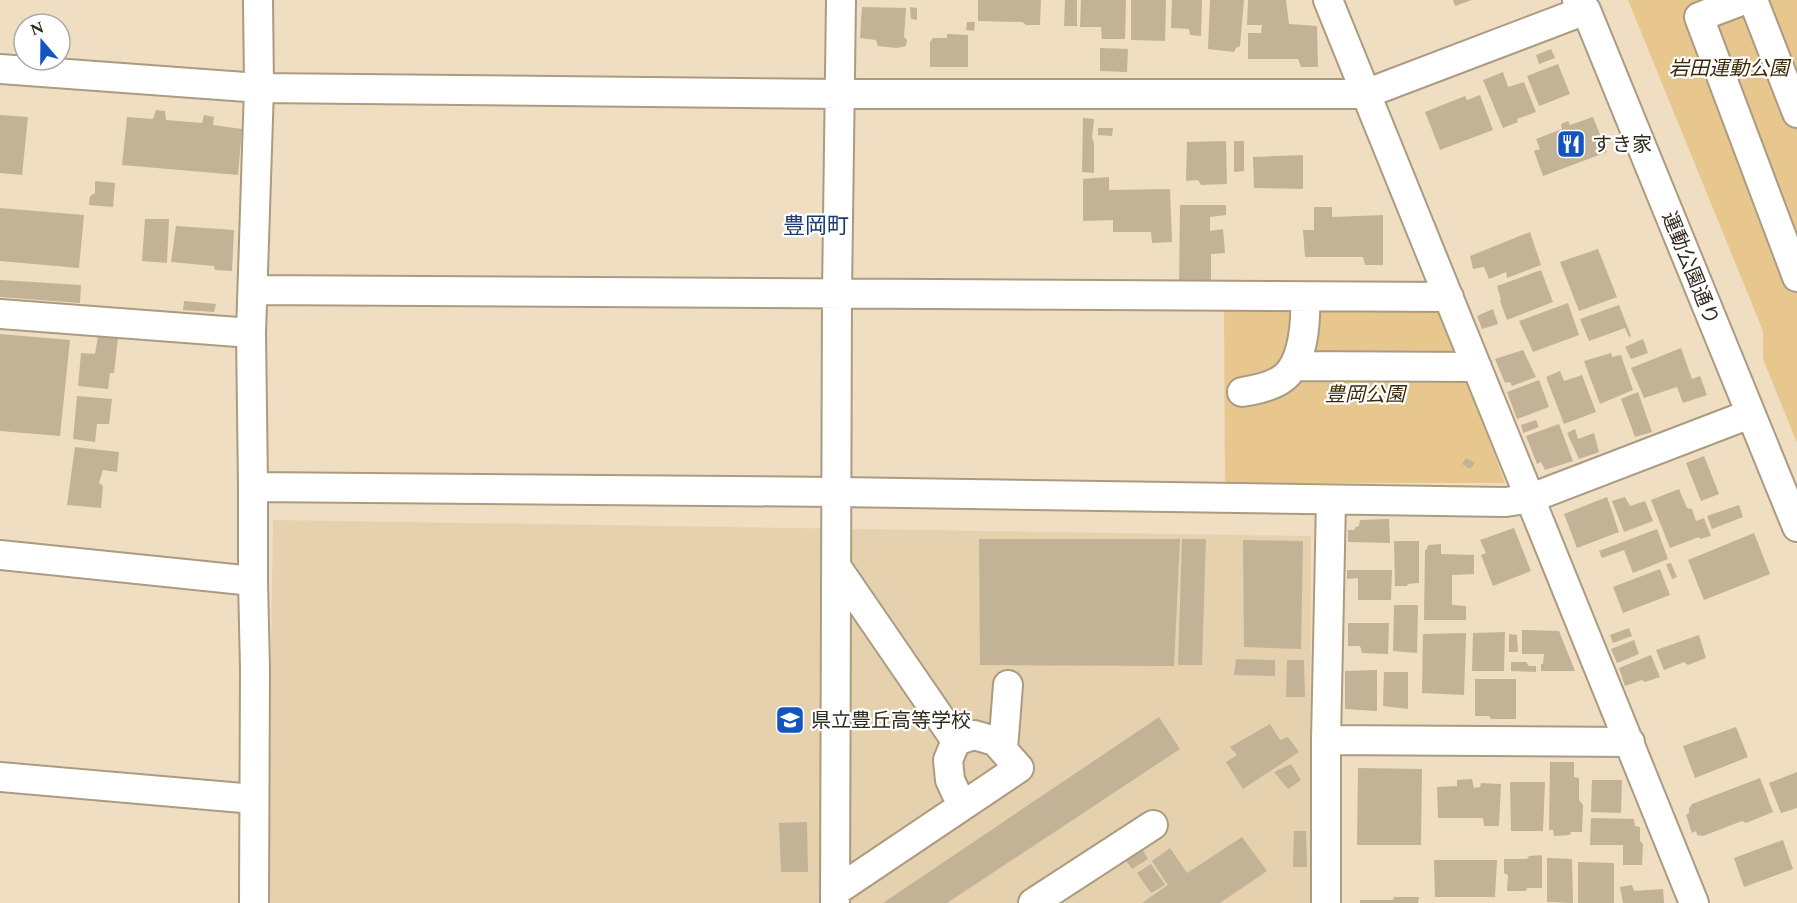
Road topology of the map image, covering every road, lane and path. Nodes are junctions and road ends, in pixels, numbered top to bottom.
1 (258, 0) edge
2 (841, 0) edge
3 (1329, 0) edge
4 (1744, 0) edge
5 (1753, 0) edge
6 (1584, 3) edge
7 (0, 69) edge
8 (259, 88) junction
9 (841, 94) junction
10 (1365, 94) junction
11 (1797, 113) edge
12 (1797, 277) edge
13 (253, 290) junction
14 (837, 293) junction
15 (1305, 297) junction
16 (1449, 297) junction
17 (0, 314) edge
18 (251, 333) junction
19 (1294, 366) junction
20 (1477, 367) junction
21 (1242, 392) dead end
22 (1750, 414) junction
23 (253, 487) junction
24 (837, 492) junction
25 (1531, 498) junction
26 (1331, 500) junction
27 (1797, 526) edge
28 (0, 555) edge
29 (836, 566) junction
30 (253, 581) junction
31 (1008, 685) dead end
32 (1326, 740) junction
33 (957, 741) junction
34 (1629, 742) junction
35 (1003, 749) junction
36 (0, 777) edge
37 (255, 799) junction
38 (962, 806) junction
39 (1153, 825) dead end
40 (836, 897) edge
41 (254, 903) edge
42 (1034, 903) edge
43 (1326, 903) edge
44 (1694, 903) edge

1 - 8 street
2 - 9 street
3 - 10 street
4 - 12 street
5 - 11 street
6 - 10 street
6 - 22 street, 運動公園通り
7 - 8 street
8 - 9 street
8 - 13 street
9 - 10 street
9 - 14 street
10 - 16 street
13 - 14 street
13 - 18 street
14 - 15 street
14 - 24 street
15 - 16 street
15 - 19 street
16 - 20 street
17 - 18 street
18 - 23 street
19 - 20 street
19 - 21 street
20 - 25 street
22 - 25 street
22 - 27 street, 運動公園通り
23 - 24 street
23 - 30 street
24 - 26 street
24 - 29 street
25 - 26 street
25 - 34 street
26 - 32 street
28 - 30 street
29 - 33 street
29 - 40 street
30 - 37 street
31 - 35 street
32 - 34 street
32 - 43 street
33 - 35 street
33 - 38 street
34 - 44 street
35 - 38 street
36 - 37 street
37 - 41 street
38 - 40 street
39 - 42 street

